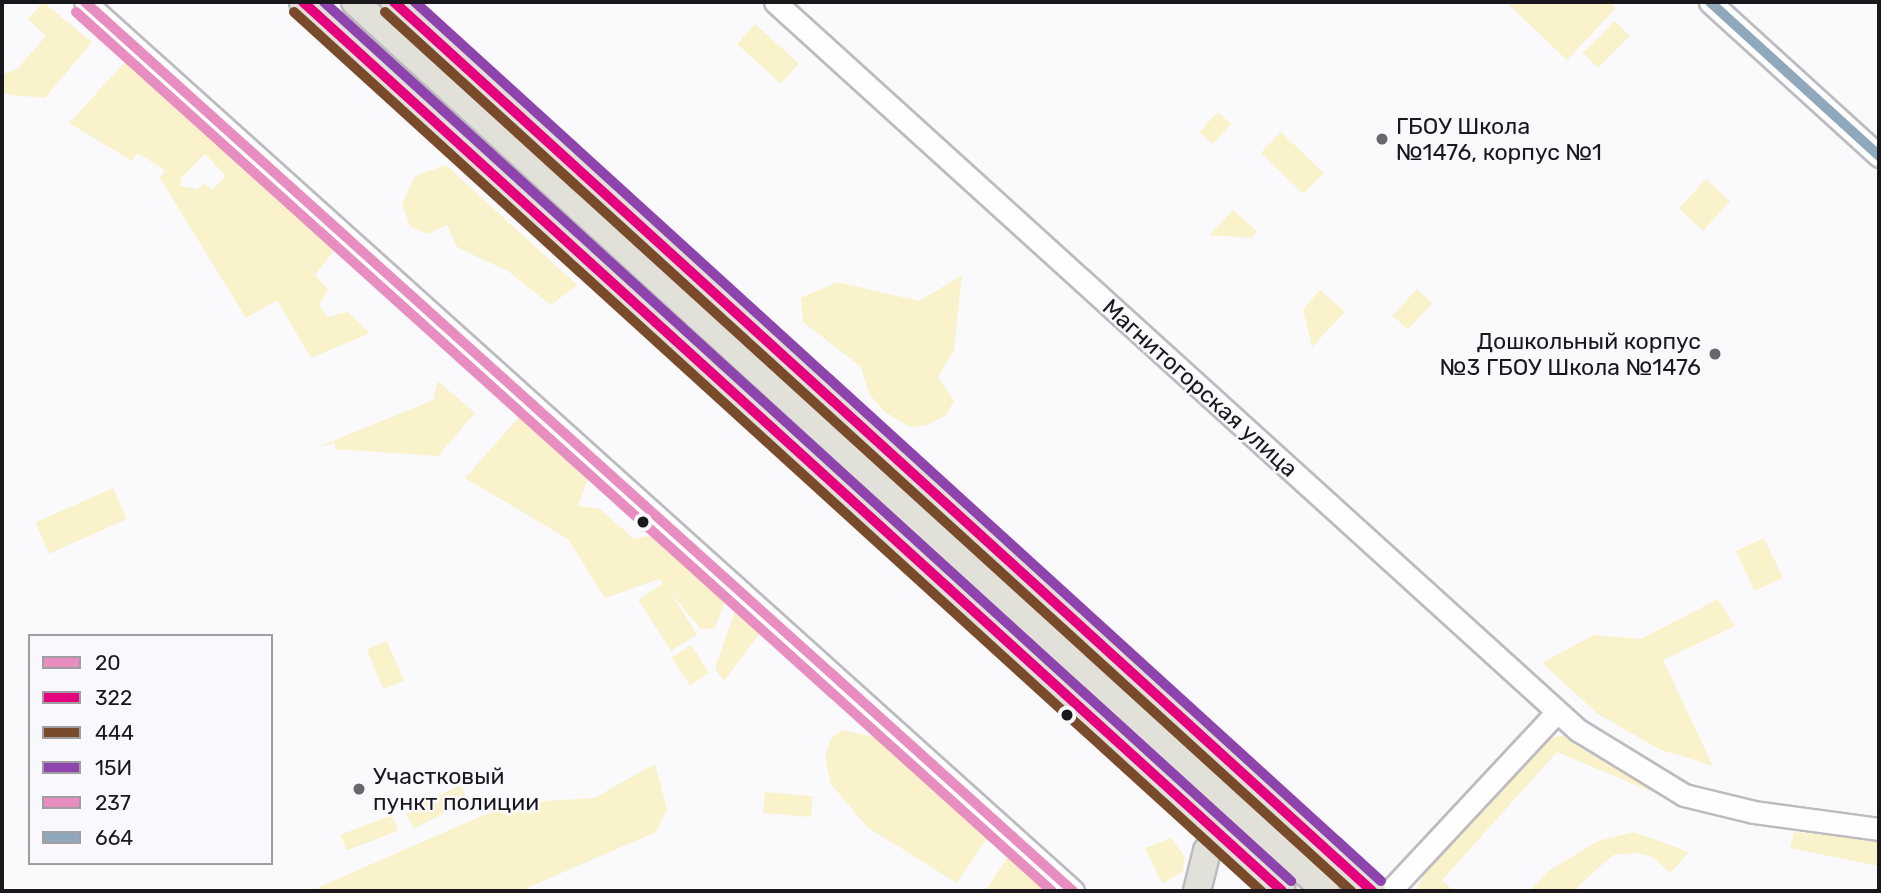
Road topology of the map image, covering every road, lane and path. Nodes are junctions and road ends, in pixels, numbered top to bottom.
1 (85, 2) edge
2 (303, 2) edge
3 (355, 2) edge
4 (394, 2) edge
5 (775, 2) edge
6 (1710, 2) edge
7 (1879, 156) edge
8 (1557, 712) junction
9 (1237, 809) junction
10 (1879, 830) edge
11 (1216, 833) junction
12 (1073, 891) edge
13 (1197, 891) edge
14 (1282, 891) edge
15 (1326, 891) edge
16 (1372, 891) edge
17 (1390, 891) edge

1 - 12 street
2 - 11 main road
3 - 9 main road
4 - 16 main road
5 - 8 street, Магнитогорская улица
6 - 7 street
8 - 10 street, Магнитогорская улица
8 - 17 street
9 - 11 main road
9 - 15 main road
11 - 13 main road
11 - 14 main road

